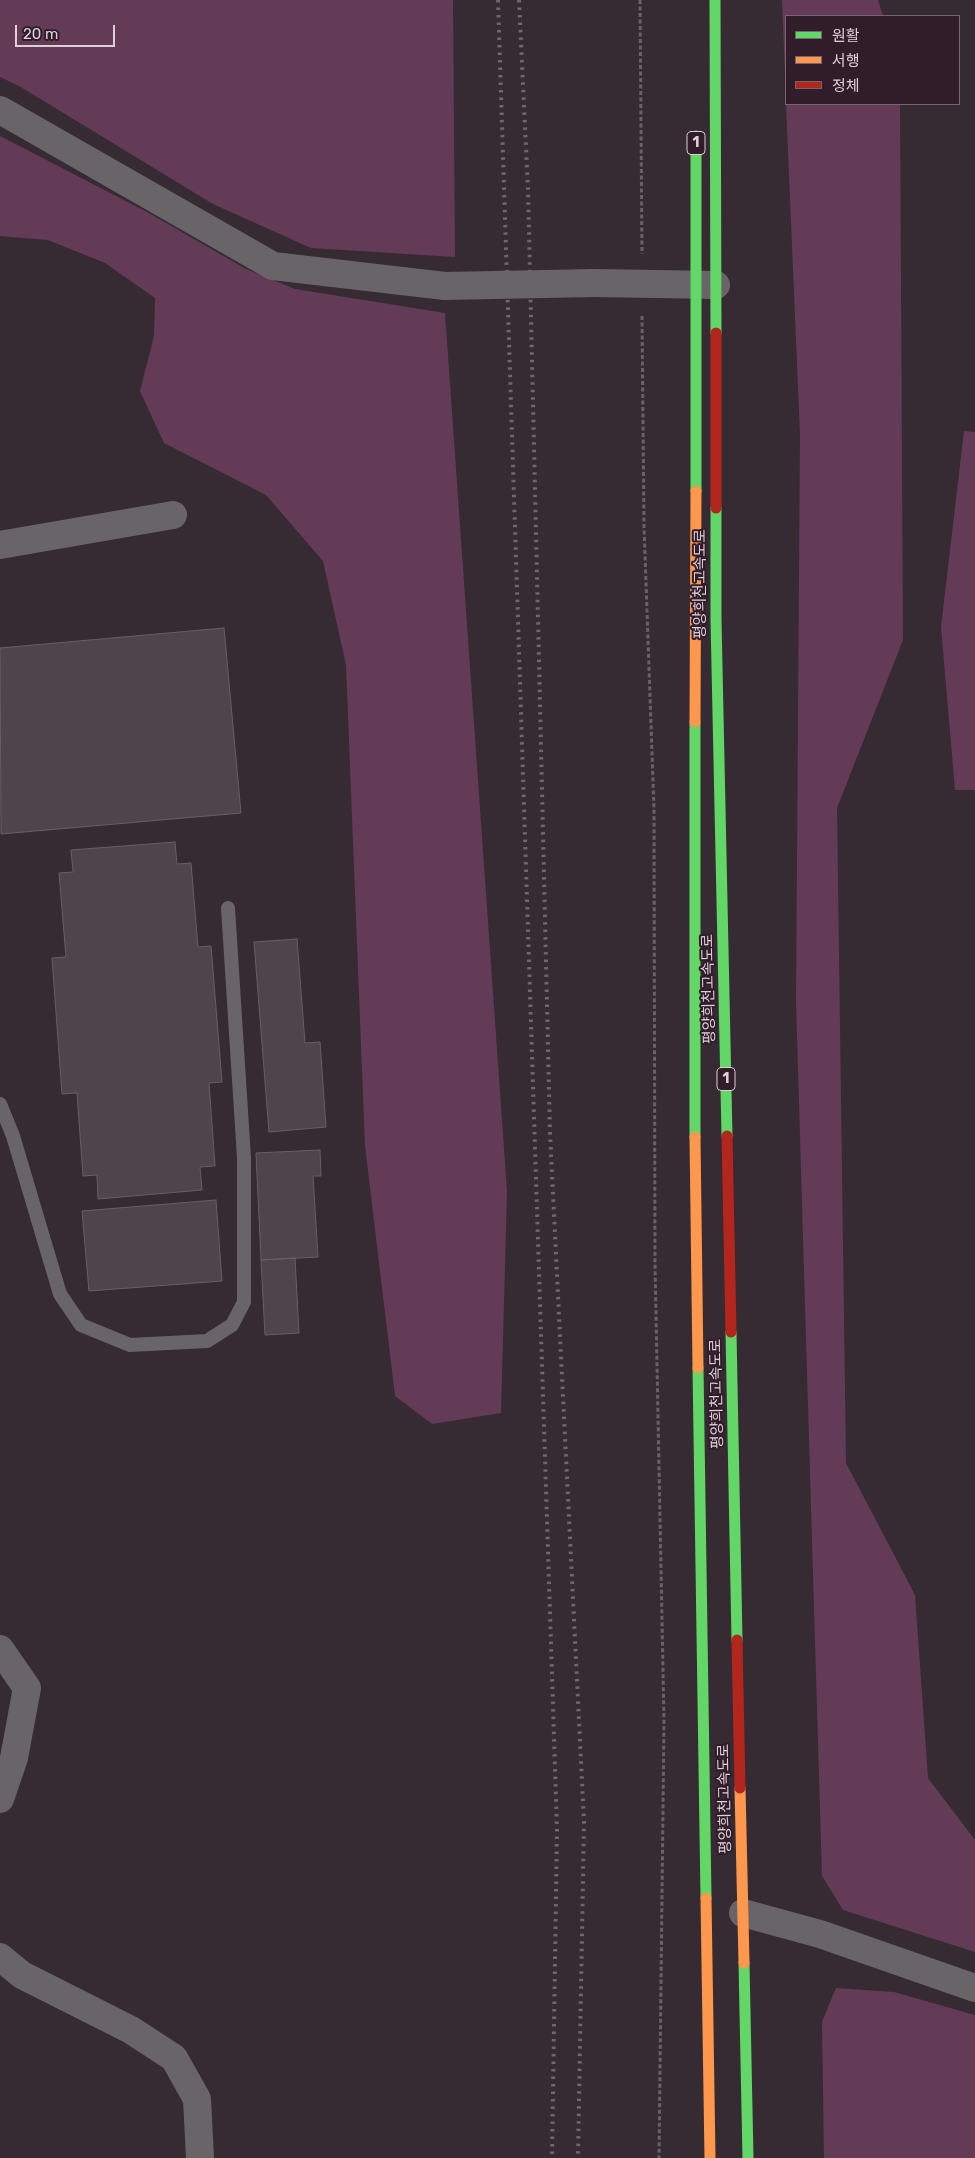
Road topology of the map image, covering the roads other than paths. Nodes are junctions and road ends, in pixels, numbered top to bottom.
1 (715, 0) edge
2 (0, 110) edge
3 (696, 128) dead end
4 (706, 285) junction
5 (174, 514) dead end
6 (0, 545) edge
7 (228, 908) dead end
8 (0, 1104) edge
9 (0, 1649) edge
10 (0, 1799) edge
11 (743, 1913) junction
12 (0, 1957) edge
13 (975, 1988) edge
14 (200, 2158) edge
15 (710, 2158) edge
16 (748, 2158) edge

1 - 4 highway, 평양희천고속도로 / 1
2 - 4 street, bridge
3 - 4 highway, 평양희천고속도로 / 1
4 - 11 highway, 평양희천고속도로 / 1
4 - 15 highway, 평양희천고속도로 / 1
5 - 6 street
7 - 8 lane
9 - 10 street
11 - 13 street
11 - 16 highway, 평양희천고속도로 / 1
12 - 14 street

